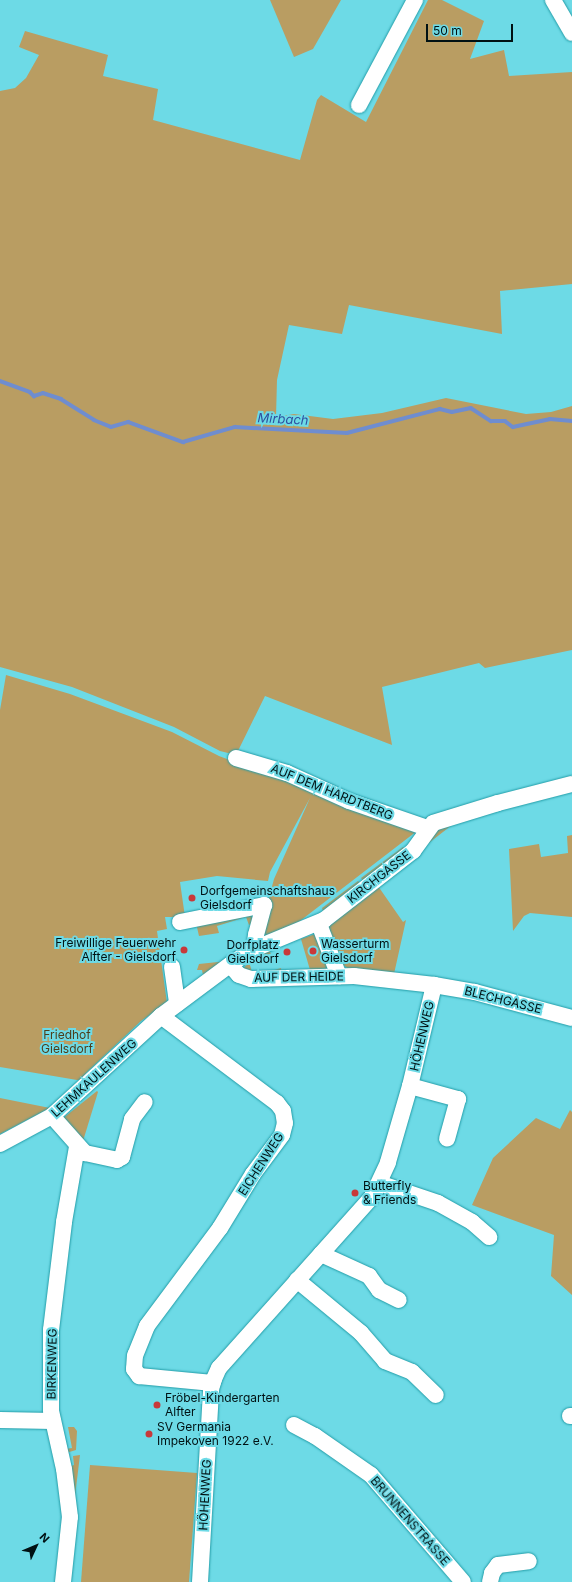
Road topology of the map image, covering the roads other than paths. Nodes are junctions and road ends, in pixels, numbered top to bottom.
1 (415, 0) edge
2 (554, 0) edge
3 (572, 33) edge
4 (359, 105) dead end
5 (236, 758) dead end
6 (572, 784) edge
7 (427, 828) junction
8 (180, 922) dead end
9 (319, 924) junction
10 (254, 949) junction
11 (230, 965) junction
12 (172, 967) dead end
13 (340, 976) junction
14 (434, 985) junction
15 (177, 1004) junction
16 (161, 1016) junction
17 (572, 1018) edge
18 (410, 1086) junction
19 (145, 1102) dead end
20 (52, 1116) junction
21 (448, 1139) dead end
22 (0, 1144) edge
23 (77, 1147) junction
24 (379, 1183) junction
25 (489, 1237) dead end
26 (321, 1254) junction
27 (297, 1280) junction
28 (399, 1300) dead end
29 (213, 1383) junction
30 (436, 1395) dead end
31 (0, 1420) edge
32 (53, 1422) junction
33 (294, 1425) dead end
34 (529, 1561) dead end
35 (63, 1582) edge
36 (200, 1582) edge
37 (463, 1582) edge
38 (490, 1582) edge

1 - 4 street
2 - 3 street
5 - 7 street, AUF DEM HARDTBERG
6 - 7 street
7 - 9 street, KIRCHGASSE
8 - 10 street
9 - 10 street, KIRCHGASSE
9 - 13 street
10 - 11 street, KIRCHGASSE
11 - 13 street, AUF DER HEIDE
11 - 15 street
12 - 15 street
13 - 14 street, AUF DER HEIDE
14 - 17 street, BLECHGASSE
14 - 18 street, HÖHENWEG
15 - 16 street
16 - 20 street, LEHMKAULENWEG
16 - 29 street, EICHENWEG
18 - 21 street, HÖHENWEG
18 - 24 street, HÖHENWEG
19 - 23 street
20 - 22 street, LEHMKAULENWEG
20 - 23 street
23 - 32 street, BIRKENWEG
24 - 25 street
24 - 26 street, HÖHENWEG
26 - 27 street, HÖHENWEG
26 - 28 street
27 - 29 street, HÖHENWEG
27 - 30 street
29 - 36 street, HÖHENWEG
31 - 32 street
32 - 35 street, BIRKENWEG
33 - 37 street, BRUNNENSTRASSE
34 - 38 street

